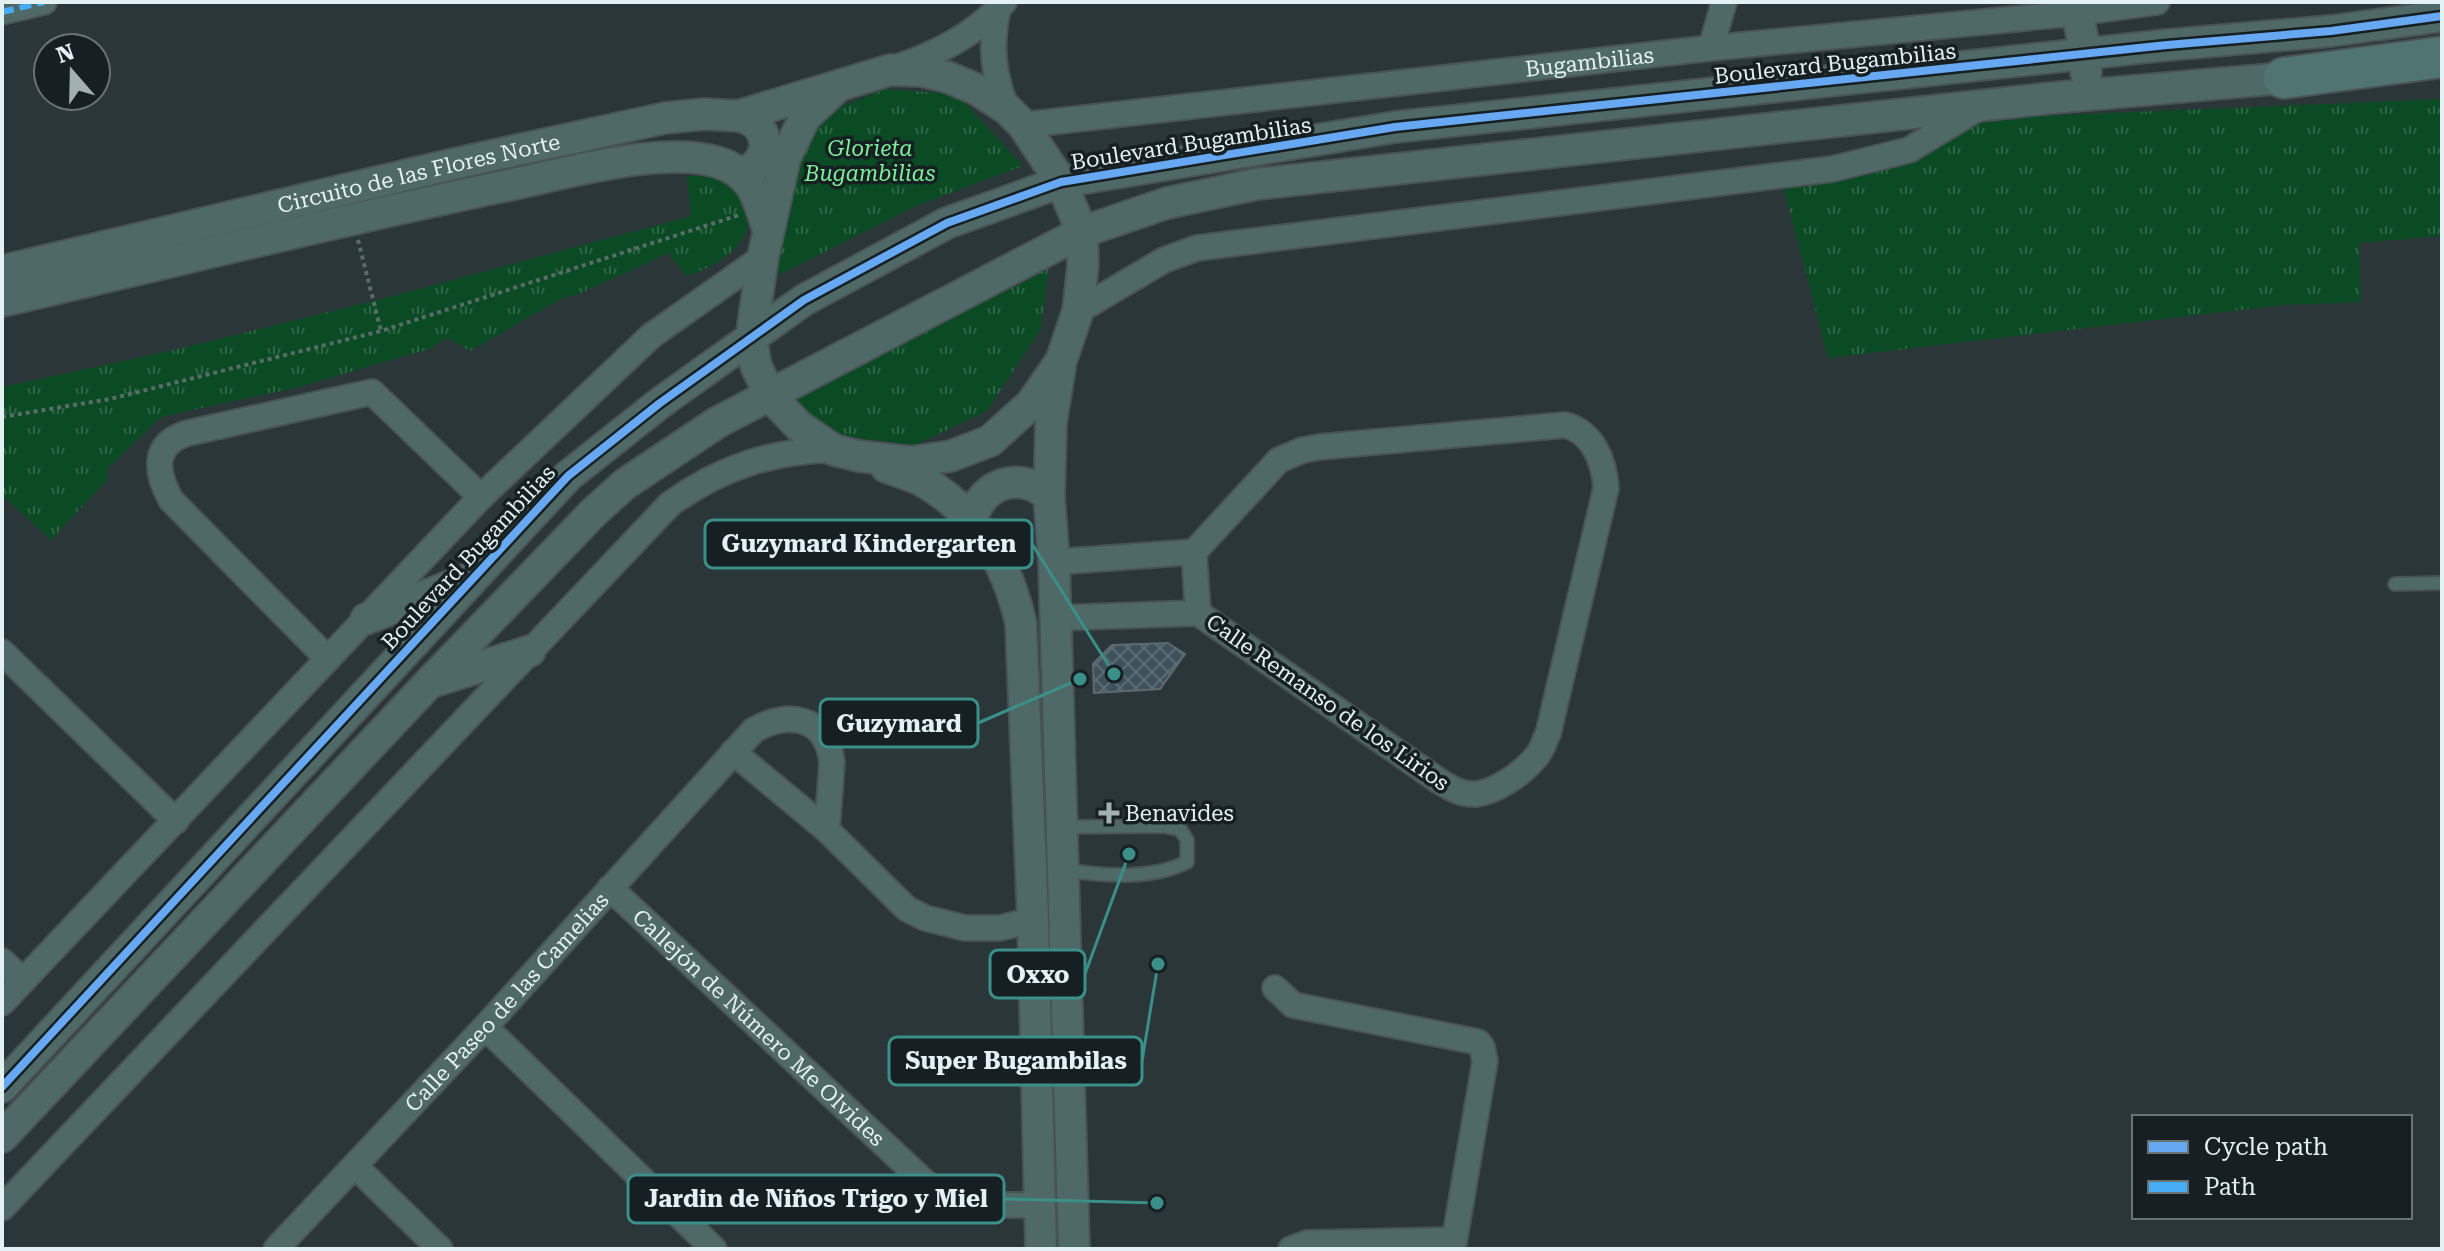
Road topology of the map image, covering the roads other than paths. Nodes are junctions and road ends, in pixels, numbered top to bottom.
1 (44, 2) edge
2 (1724, 2) edge
3 (2157, 2) edge
4 (2436, 2) edge
5 (1001, 6) edge
6 (2442, 6) edge
7 (2, 12) edge
8 (2077, 13) junction
9 (2442, 16) edge
10 (2167, 45) junction
11 (1711, 48) junction
12 (2086, 54) junction
13 (2442, 57) edge
14 (890, 70) junction
15 (2284, 78) junction
16 (2442, 81) edge
17 (838, 86) junction
18 (1991, 105) junction
19 (738, 116) junction
20 (1015, 117) junction
21 (449, 165) junction
22 (742, 173) junction
23 (1061, 182) junction
24 (456, 196) junction
25 (1082, 232) junction
26 (764, 233) junction
27 (2, 271) edge
28 (2, 301) edge
29 (1078, 311) junction
30 (751, 338) junction
31 (1061, 361) junction
32 (771, 397) junction
33 (846, 453) junction
34 (1049, 496) junction
35 (481, 497) junction
36 (972, 519) junction
37 (1194, 552) junction
38 (1054, 562) junction
39 (474, 577) junction
40 (2442, 583) edge
41 (2395, 584) dead end
42 (1198, 613) junction
43 (1054, 618) junction
44 (366, 619) junction
45 (530, 651) junction
46 (2, 652) edge
47 (328, 659) junction
48 (430, 682) junction
49 (733, 752) junction
50 (176, 821) junction
51 (1061, 827) junction
52 (827, 830) junction
53 (1062, 869) junction
54 (610, 888) junction
55 (1033, 920) junction
56 (2, 961) edge
57 (22, 980) junction
58 (1275, 988) dead end
59 (2, 1003) edge
60 (485, 1027) junction
61 (2, 1087) edge
62 (2, 1137) edge
63 (355, 1166) junction
64 (1040, 1205) junction
65 (2, 1208) edge
66 (1453, 1245) edge
67 (276, 1249) edge
68 (440, 1249) edge
69 (714, 1249) edge
70 (1041, 1249) edge
71 (1074, 1249) edge
72 (1291, 1249) edge

1 - 7 street
2 - 11 street
3 - 8 street, Bugambilias
4 - 6 street
5 - 14 street
5 - 20 street
8 - 10 street
8 - 11 street, Bugambilias
8 - 12 street
9 - 10 street, Boulevard Bugambilias
10 - 12 street, Boulevard Bugambilias
11 - 20 street, Bugambilias
12 - 18 street
12 - 23 street, Boulevard Bugambilias
13 - 15 highway
14 - 17 street, Circuito de las Flores Norte
14 - 20 street
15 - 16 highway
15 - 18 street
17 - 19 street, Circuito de las Flores Norte
17 - 26 street
18 - 25 street
18 - 29 street
19 - 21 street, Circuito de las Flores Norte
19 - 22 street
20 - 23 street
21 - 24 street
21 - 27 street, Circuito de las Flores Norte
22 - 24 street, Circuito de las Flores Norte
22 - 26 street
23 - 25 street
23 - 30 street, Boulevard Bugambilias
24 - 28 street, Circuito de las Flores Norte
25 - 29 street
25 - 32 street
26 - 30 street
26 - 35 street, Boulevard Bugambilias
29 - 31 street
30 - 32 street
30 - 39 street, Boulevard Bugambilias
31 - 33 street
31 - 34 street
32 - 33 street
32 - 48 street
33 - 36 street
33 - 45 street
34 - 36 street
34 - 38 street
35 - 44 street, Boulevard Bugambilias
35 - 47 street
36 - 55 street
37 - 38 street
37 - 42 street, Calle Remanso de los Lirios
37 - 42 street, Calle Remanso de los Lirios
38 - 43 street
39 - 44 street
39 - 61 street, Boulevard Bugambilias
40 - 41 lane
42 - 43 street, Calle Remanso de los Lirios
43 - 51 street
44 - 47 street, Boulevard Bugambilias
45 - 48 street
45 - 65 street
46 - 50 street
47 - 50 street, Boulevard Bugambilias
48 - 62 street
49 - 52 street
49 - 52 street, Calle Paseo de las Camelias
49 - 54 street, Calle Paseo de las Camelias
50 - 57 street, Boulevard Bugambilias
51 - 53 street
51 - 53 lane
52 - 55 street
53 - 71 street
54 - 60 street, Calle Paseo de las Camelias
54 - 64 street, Callejón de Número Me Olvides
55 - 64 street
56 - 57 street
57 - 59 street, Boulevard Bugambilias
58 - 66 street
60 - 63 street, Calle Paseo de las Camelias
60 - 69 street
63 - 67 street, Calle Paseo de las Camelias
63 - 68 street
64 - 70 street
66 - 72 street

